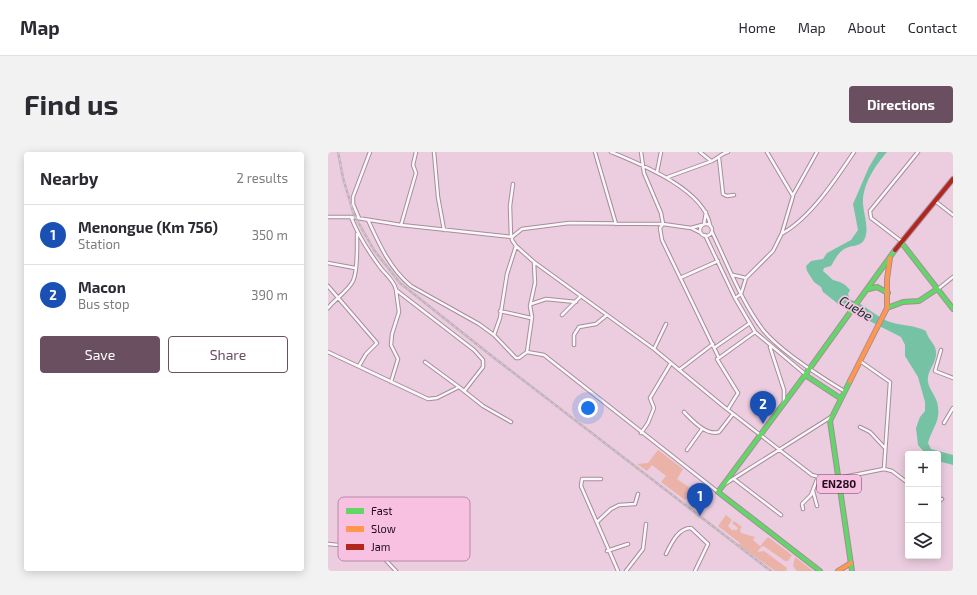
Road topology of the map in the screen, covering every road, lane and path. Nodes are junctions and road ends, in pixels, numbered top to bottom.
1 (370, 152) edge
2 (416, 152) edge
3 (434, 152) edge
4 (595, 152) edge
5 (611, 152) edge
6 (641, 152) edge
7 (661, 152) edge
8 (700, 152) edge
9 (723, 152) edge
10 (728, 152) edge
11 (767, 152) edge
12 (817, 152) edge
13 (854, 152) edge
14 (918, 152) edge
15 (718, 158) junction
16 (712, 161) junction
17 (644, 166) junction
18 (657, 172) junction
19 (668, 177) junction
20 (953, 179) edge
21 (513, 184) dead end
22 (734, 195) dead end
23 (793, 196) junction
24 (935, 201) junction
25 (706, 212) junction
26 (953, 215) edge
27 (328, 217) edge
28 (351, 217) junction
29 (359, 218) junction
30 (368, 220) junction
31 (616, 224) junction
32 (663, 224) junction
33 (401, 225) junction
34 (703, 225) junction
35 (710, 225) junction
36 (690, 228) junction
37 (444, 230) junction
38 (712, 232) junction
39 (357, 233) junction
40 (701, 233) junction
41 (782, 233) junction
42 (705, 236) junction
43 (512, 237) junction
44 (901, 242) junction
45 (516, 246) junction
46 (890, 258) junction
47 (718, 260) junction
48 (534, 262) junction
49 (727, 262) junction
50 (328, 263) edge
51 (720, 264) junction
52 (355, 268) junction
53 (733, 275) junction
54 (953, 277) edge
55 (680, 278) junction
56 (746, 278) junction
57 (328, 286) edge
58 (868, 289) junction
59 (937, 289) junction
60 (396, 290) junction
61 (888, 293) junction
62 (741, 294) junction
63 (581, 296) junction
64 (338, 297) junction
65 (735, 298) junction
66 (576, 302) junction
67 (531, 304) junction
68 (328, 308) edge
69 (887, 308) junction
70 (953, 309) edge
71 (500, 311) junction
72 (607, 315) junction
73 (562, 316) dead end
74 (532, 318) junction
75 (750, 323) junction
76 (666, 324) dead end
77 (764, 331) junction
78 (755, 332) junction
79 (494, 334) junction
80 (759, 336) junction
81 (713, 344) junction
82 (574, 345) dead end
83 (770, 346) junction
84 (714, 348) junction
85 (654, 349) junction
86 (941, 350) dead end
87 (328, 352) edge
88 (527, 352) junction
89 (719, 358) junction
90 (860, 361) junction
91 (425, 362) dead end
92 (671, 363) junction
93 (359, 366) junction
94 (810, 369) junction
95 (679, 370) junction
96 (805, 375) junction
97 (953, 378) edge
98 (391, 382) junction
99 (832, 384) junction
100 (460, 387) junction
101 (465, 390) junction
102 (784, 390) junction
103 (829, 390) junction
104 (844, 391) junction
105 (791, 394) junction
106 (840, 398) junction
107 (784, 404) junction
108 (953, 408) edge
109 (728, 409) junction
110 (684, 412) dead end
111 (734, 414) junction
112 (831, 417) junction
113 (511, 422) dead end
114 (944, 423) dead end
115 (860, 427) dead end
116 (702, 428) junction
117 (641, 433) junction
118 (760, 435) junction
119 (885, 448) junction
120 (687, 450) dead end
121 (780, 450) junction
122 (884, 469) junction
123 (818, 477) junction
124 (734, 478) junction
125 (601, 479) dead end
126 (838, 480) junction
127 (905, 480) edge
128 (723, 485) junction
129 (813, 490) junction
130 (718, 492) junction
131 (638, 494) dead end
132 (817, 506) dead end
133 (803, 509) dead end
134 (781, 515) dead end
135 (597, 522) junction
136 (646, 524) dead end
137 (328, 544) edge
138 (628, 544) dead end
139 (338, 545) edge
140 (607, 551) junction
141 (666, 554) dead end
142 (386, 561) edge
143 (851, 563) junction
144 (394, 571) edge
145 (618, 571) edge
146 (627, 571) edge
147 (695, 571) edge
148 (820, 571) edge
149 (838, 571) edge
150 (852, 571) edge

1 - 29 street
2 - 33 street
3 - 37 street
4 - 31 street
5 - 17 street
6 - 17 street
7 - 18 street
8 - 16 street
9 - 10 street
9 - 15 street
11 - 23 street
12 - 23 street
13 - 41 street
14 - 44 street
15 - 16 street
15 - 22 street
16 - 19 street
17 - 18 street
17 - 32 street
18 - 19 street
19 - 25 street
20 - 24 main road, EN280
21 - 43 street
23 - 41 street
24 - 26 street
24 - 44 main road, EN280
25 - 34 street
25 - 35 street
27 - 28 street
28 - 29 street
28 - 39 street
29 - 30 street
30 - 33 street
30 - 79 street
31 - 32 street
31 - 43 street
32 - 36 street
32 - 55 street
33 - 37 street
34 - 35 street
34 - 36 street
34 - 40 street
35 - 38 street
36 - 40 street
37 - 43 street
38 - 42 street
38 - 49 street
39 - 52 street
39 - 60 street
40 - 42 street
41 - 56 street
42 - 47 street
43 - 45 street
44 - 46 main road, EN280
44 - 59 main road
45 - 48 street
45 - 71 street
46 - 58 main road, EN280
46 - 61 main road, EN280
47 - 51 street
47 - 55 street
48 - 63 street
48 - 67 street
49 - 51 street
49 - 53 street
50 - 52 street
51 - 65 street
52 - 64 street
53 - 56 street
53 - 62 street
54 - 59 street
55 - 81 street
56 - 62 street
57 - 64 street
58 - 61 main road
58 - 94 main road, EN280
59 - 69 main road
59 - 70 main road
60 - 98 street
60 - 101 street
61 - 69 main road, EN280
62 - 65 street
62 - 77 street
63 - 66 street
63 - 72 street
64 - 68 street
64 - 93 street
65 - 75 street
66 - 67 street
66 - 73 street
67 - 74 street
69 - 90 main road, EN280
71 - 74 street
71 - 79 street
72 - 82 street
72 - 85 street
74 - 88 street
75 - 78 street
75 - 84 street
76 - 85 street
77 - 80 street
77 - 94 street
78 - 80 street
78 - 89 street
79 - 88 street
80 - 83 street
81 - 84 street
81 - 95 street
83 - 96 street
83 - 102 street
84 - 89 street
85 - 92 street
86 - 97 street
87 - 93 street
88 - 117 street
89 - 109 street
90 - 104 main road, EN280
90 - 119 street
91 - 100 street
92 - 95 street
92 - 117 street
93 - 98 street
94 - 96 main road, EN280
94 - 99 street
95 - 109 street
96 - 103 main road
96 - 105 main road
98 - 100 street
99 - 103 street
99 - 104 street
100 - 101 street
101 - 113 street
102 - 105 street
102 - 107 street
103 - 106 main road
104 - 106 main road, EN280
105 - 107 main road
106 - 112 main road, EN280
107 - 118 main road
108 - 114 street
109 - 111 street
110 - 116 street
111 - 116 street
111 - 118 street
112 - 121 street
112 - 126 main road, EN280
115 - 119 street
116 - 120 street
117 - 130 street
118 - 121 street
118 - 128 main road
119 - 122 street
121 - 123 street
121 - 124 street
122 - 126 street
122 - 127 street
123 - 126 street
123 - 129 street
124 - 128 street
124 - 134 street
125 - 135 street
126 - 143 main road, EN280
128 - 130 main road
129 - 132 street
129 - 133 street
130 - 148 main road
131 - 135 street
135 - 140 street
136 - 146 street
137 - 139 street
138 - 140 street
140 - 145 street
141 - 147 street
142 - 144 street
143 - 149 main road
143 - 150 main road, EN280

